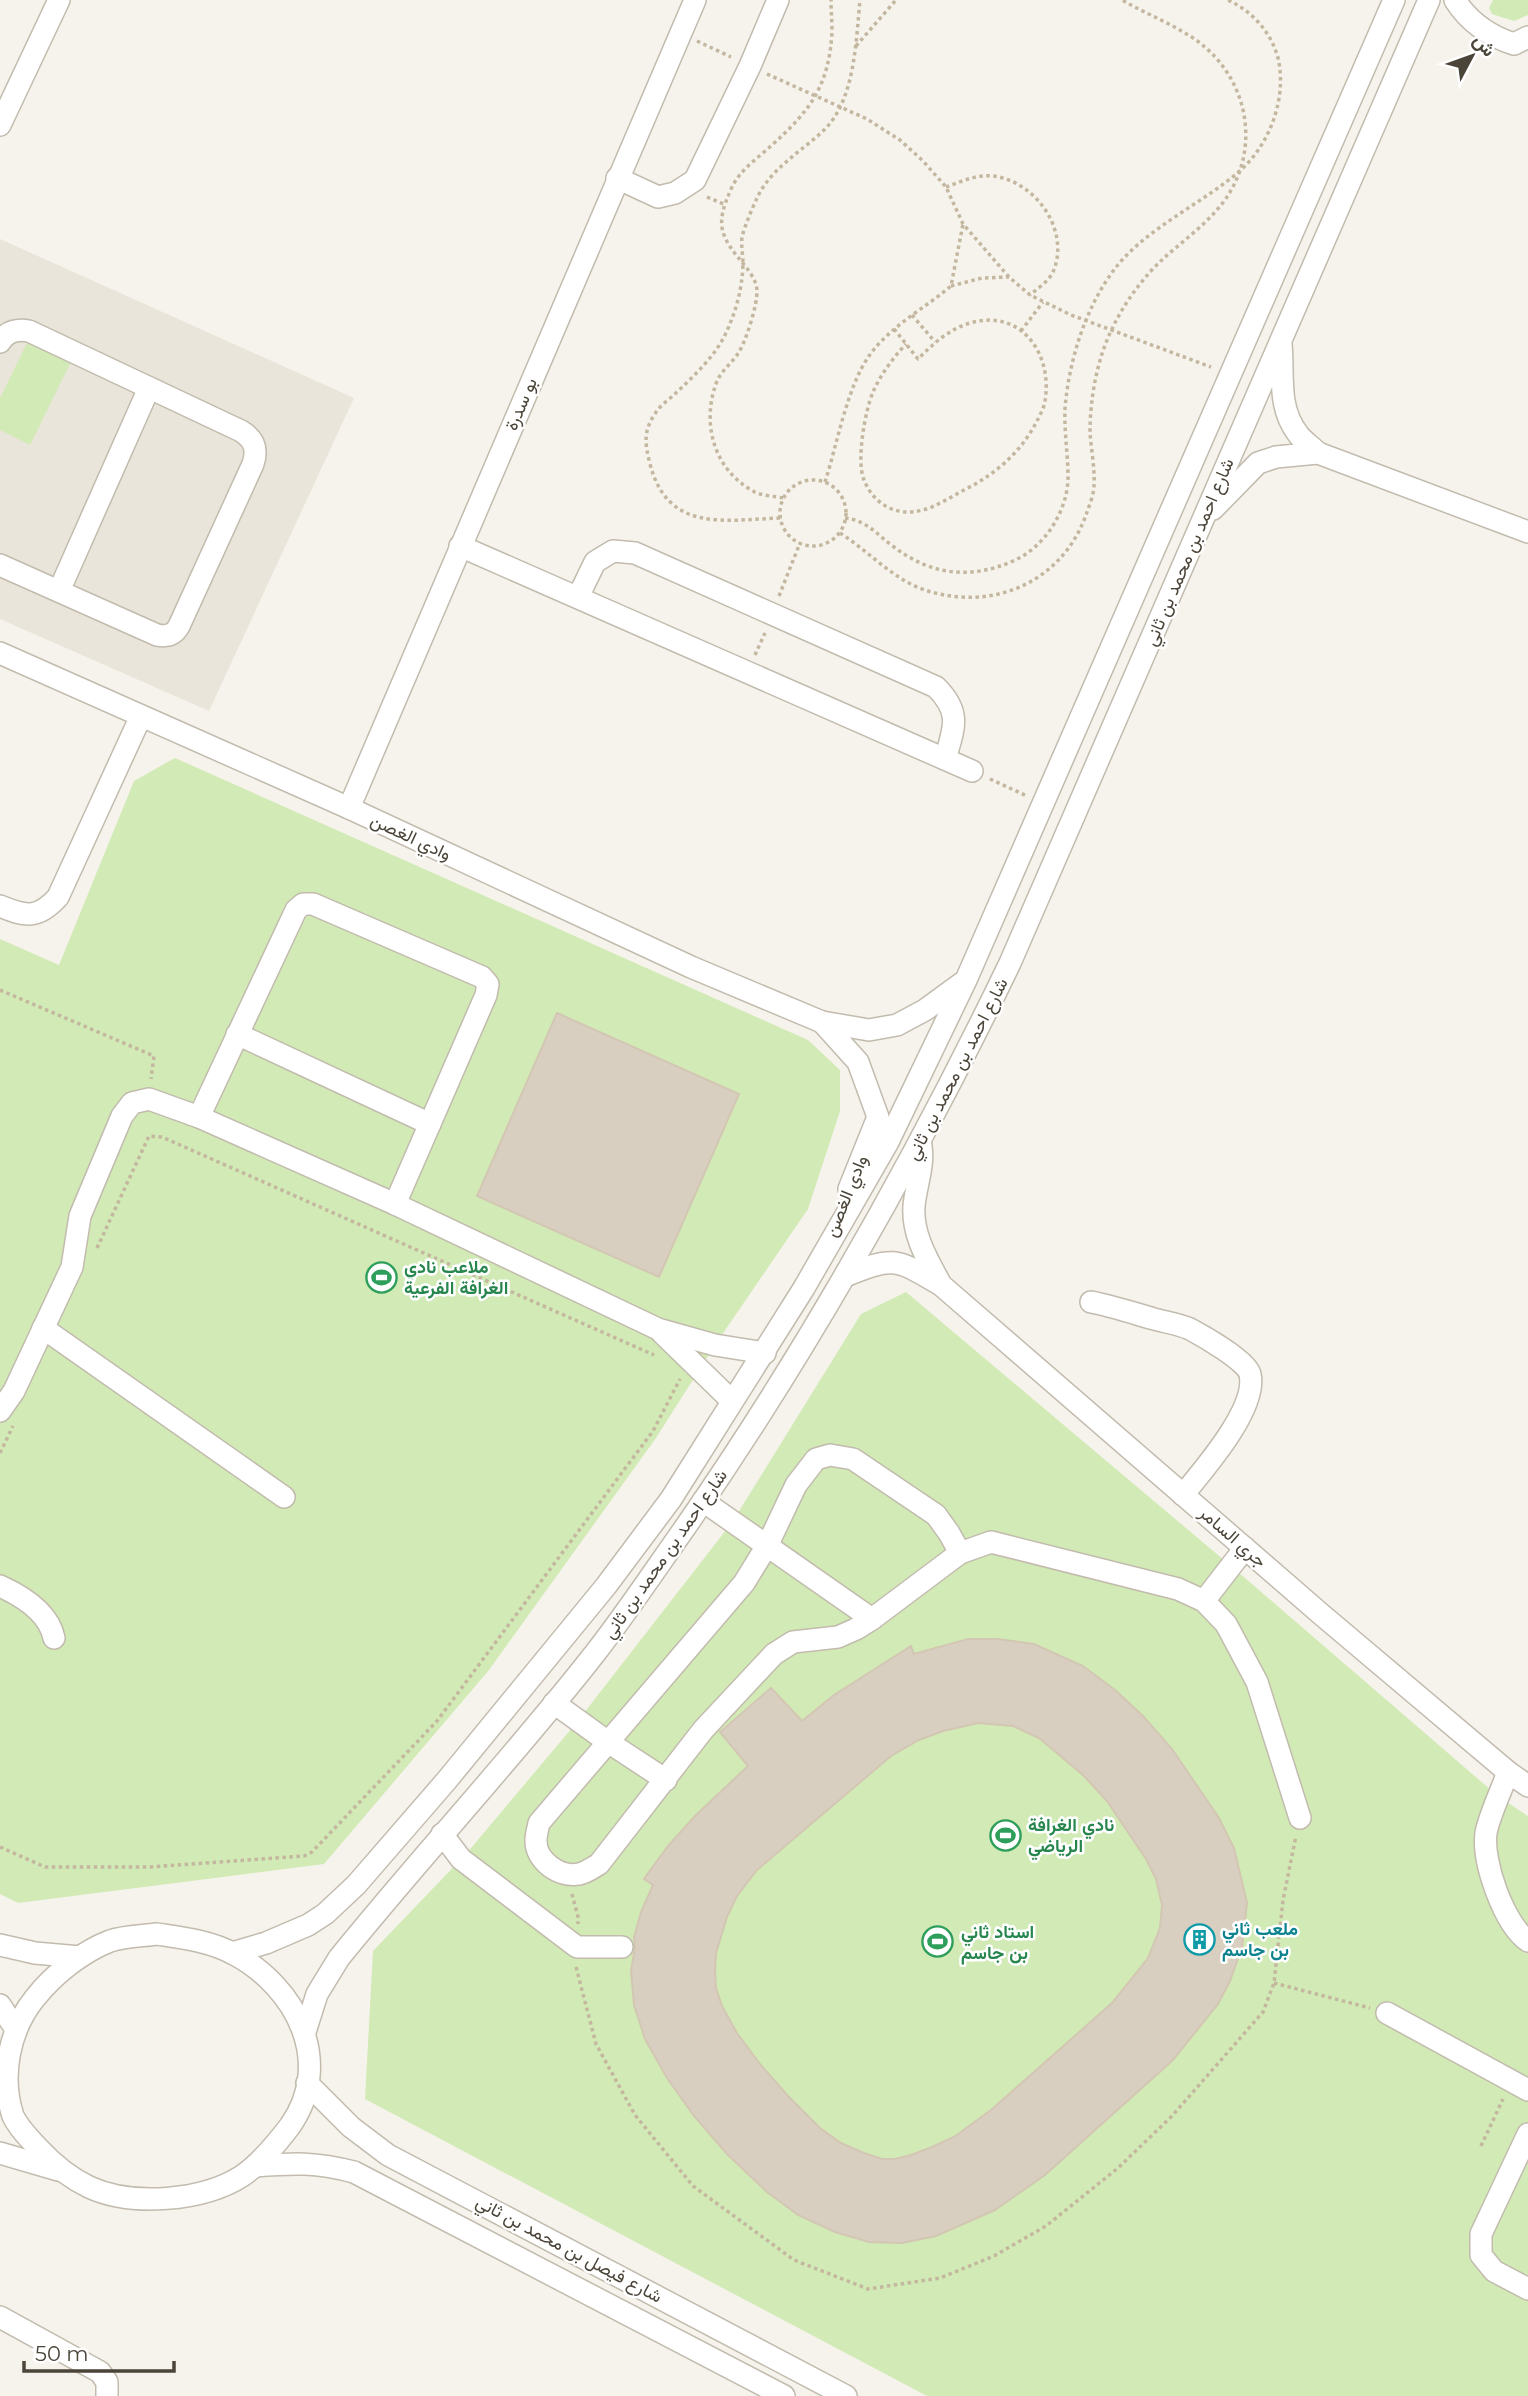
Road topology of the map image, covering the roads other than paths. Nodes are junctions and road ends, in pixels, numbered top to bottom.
1 (59, 0) edge
2 (695, 0) edge
3 (778, 0) edge
4 (1394, 0) edge
5 (1429, 0) edge
6 (1455, 0) edge
7 (1523, 44) edge
8 (0, 125) edge
9 (617, 178) junction
10 (1281, 338) junction
11 (0, 342) edge
12 (149, 388) junction
13 (1318, 453) junction
14 (1202, 521) junction
15 (1528, 531) edge
16 (460, 546) junction
17 (0, 565) edge
18 (59, 591) junction
19 (578, 597) junction
20 (0, 653) edge
21 (141, 716) junction
22 (945, 759) junction
23 (972, 771) road end
24 (349, 808) junction
25 (0, 906) edge
26 (966, 980) junction
27 (822, 1022) junction
28 (237, 1034) junction
29 (199, 1117) junction
30 (430, 1124) junction
31 (920, 1142) junction
32 (395, 1204) junction
33 (819, 1262) junction
34 (845, 1276) junction
35 (941, 1285) junction
36 (1091, 1302) dead end
37 (43, 1328) junction
38 (658, 1329) junction
39 (765, 1353) junction
40 (732, 1401) junction
41 (9, 1415) edge
42 (1184, 1495) junction
43 (284, 1497) dead end
44 (703, 1501) junction
45 (768, 1544) junction
46 (1245, 1548) junction
47 (960, 1553) junction
48 (0, 1586) edge
49 (1204, 1601) junction
50 (872, 1619) junction
51 (54, 1638) dead end
52 (554, 1703) junction
53 (608, 1742) junction
54 (1508, 1772) junction
55 (666, 1780) junction
56 (1528, 1786) edge
57 (1300, 1818) road end
58 (442, 1834) junction
59 (1528, 1941) edge
60 (0, 1945) edge
61 (622, 1947) dead end
62 (232, 1952) junction
63 (80, 1956) junction
64 (0, 2005) edge
65 (1387, 2013) road end
66 (15, 2028) junction
67 (305, 2032) junction
68 (4, 2056) edge
69 (307, 2083) junction
70 (1520, 2086) edge
71 (1528, 2134) edge
72 (0, 2154) edge
73 (255, 2166) junction
74 (64, 2172) junction
75 (1528, 2289) edge
76 (0, 2317) edge
77 (107, 2396) edge
78 (785, 2396) edge
79 (846, 2396) edge

1 - 8 street
2 - 9 street, بو سدرة
3 - 9 street
4 - 26 street, شارع احمد بن محمد بن ثاني
5 - 10 street, شارع احمد بن محمد بن ثاني
6 - 7 street
9 - 16 street, بو سدرة
10 - 13 street
10 - 14 street, شارع احمد بن محمد بن ثاني
11 - 12 street
12 - 18 street
12 - 18 street
13 - 14 street
13 - 15 street
14 - 31 street, شارع احمد بن محمد بن ثاني
16 - 19 street
16 - 24 street, بو سدرة
17 - 18 street
19 - 22 street
19 - 22 street
20 - 21 street, وادي الغصن
21 - 24 street, وادي الغصن
21 - 25 street
22 - 23 street
24 - 27 street, وادي الغصن
26 - 27 street, وادي الغصن
26 - 33 street, شارع احمد بن محمد بن ثاني
27 - 33 street, وادي الغصن
28 - 29 street
28 - 30 street
28 - 30 street
29 - 32 street
29 - 37 street
30 - 32 street
31 - 34 street, شارع احمد بن محمد بن ثاني
31 - 35 street, جري السامر
32 - 38 street
33 - 39 street, شارع احمد بن محمد بن ثاني
34 - 35 street, جري السامر
34 - 44 street, شارع احمد بن محمد بن ثاني
35 - 42 street, جري السامر
36 - 42 street
37 - 41 street
37 - 43 street
38 - 39 street
38 - 40 street
39 - 40 street, شارع احمد بن محمد بن ثاني
40 - 62 street, شارع احمد بن محمد بن ثاني
42 - 46 street, جري السامر
44 - 45 street
44 - 52 street, شارع احمد بن محمد بن ثاني
45 - 47 street
45 - 50 street
45 - 53 street
46 - 49 street
46 - 54 street, جري السامر
47 - 49 street
47 - 50 street
48 - 51 street
49 - 57 street
50 - 55 street
52 - 53 street
52 - 58 street, شارع احمد بن محمد بن ثاني
53 - 55 street
53 - 55 street
54 - 56 street, جري السامر
54 - 59 street
58 - 61 street
58 - 67 street, شارع احمد بن محمد بن ثاني
60 - 63 street
62 - 63 street
62 - 67 street
63 - 66 street
64 - 66 street
65 - 70 street
66 - 68 street
67 - 69 street
68 - 74 street
69 - 73 street
69 - 79 street, شارع فيصل بن محمد بن ثاني
71 - 75 street
72 - 74 street
73 - 74 street
73 - 78 street, شارع فيصل بن محمد بن ثاني
76 - 77 street

